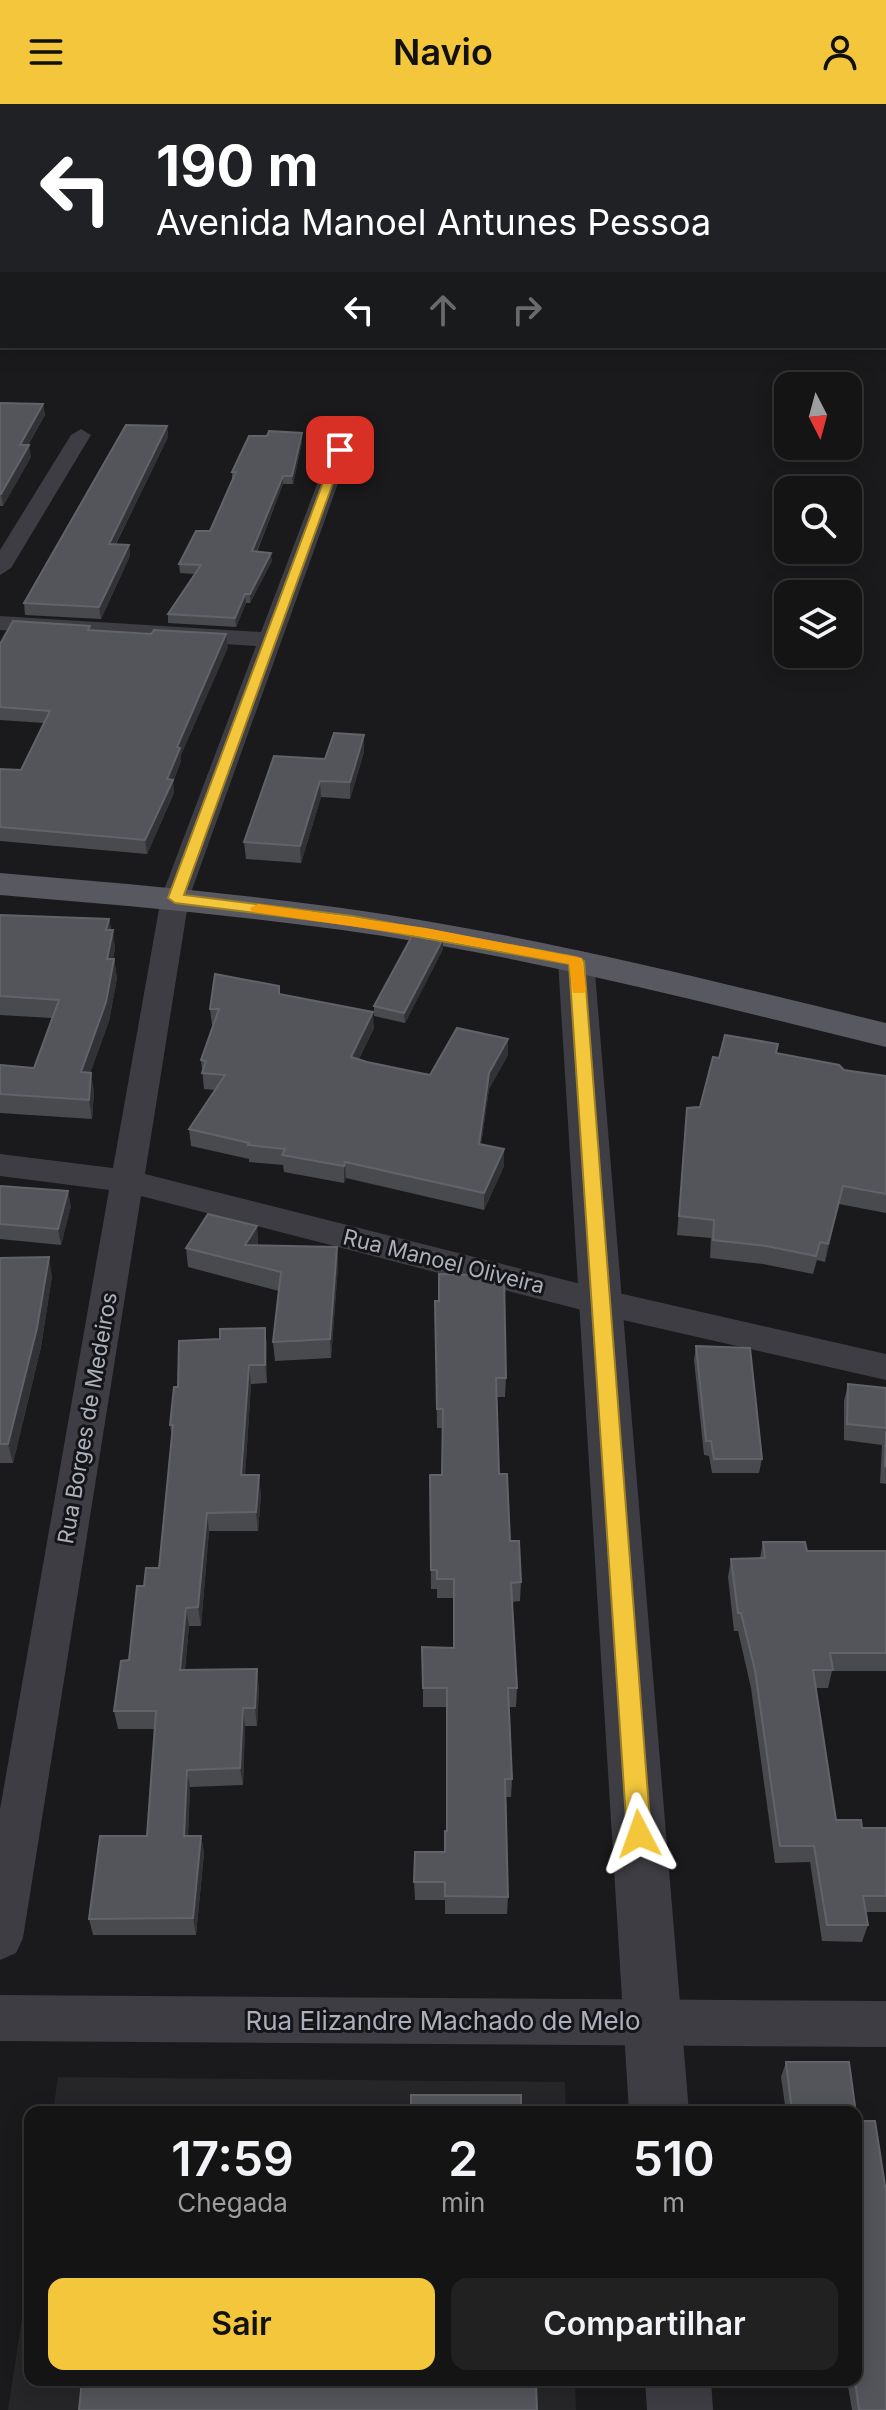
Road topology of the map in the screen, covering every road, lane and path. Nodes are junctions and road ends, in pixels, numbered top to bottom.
1 (81, 435) dead end
2 (340, 450) dead end
3 (0, 568) edge
4 (0, 623) edge
5 (270, 640) junction
6 (0, 884) edge
7 (175, 898) junction
8 (576, 961) junction
9 (886, 1035) edge
10 (0, 1165) edge
11 (127, 1181) junction
12 (601, 1302) junction
13 (886, 1367) edge
14 (0, 1938) edge
15 (0, 2018) edge
16 (652, 2022) junction
17 (886, 2024) edge
18 (659, 2106) edge
19 (678, 2386) edge
20 (680, 2410) edge

1 - 3 street
2 - 5 street, Rua Borges de Medeiros
4 - 5 street
5 - 7 street, Rua Borges de Medeiros
6 - 7 main road
7 - 8 main road
7 - 11 street, Rua Borges de Medeiros
8 - 9 main road
8 - 12 street
10 - 11 street, Rua Manoel Oliveira
11 - 12 street, Rua Manoel Oliveira
11 - 14 street, Rua Borges de Medeiros
12 - 13 street, Rua Manoel Oliveira
12 - 16 street
15 - 16 street, Rua Elizandre Machado de Melo
16 - 17 street, Rua Elizandre Machado de Melo
16 - 18 street
19 - 20 street

